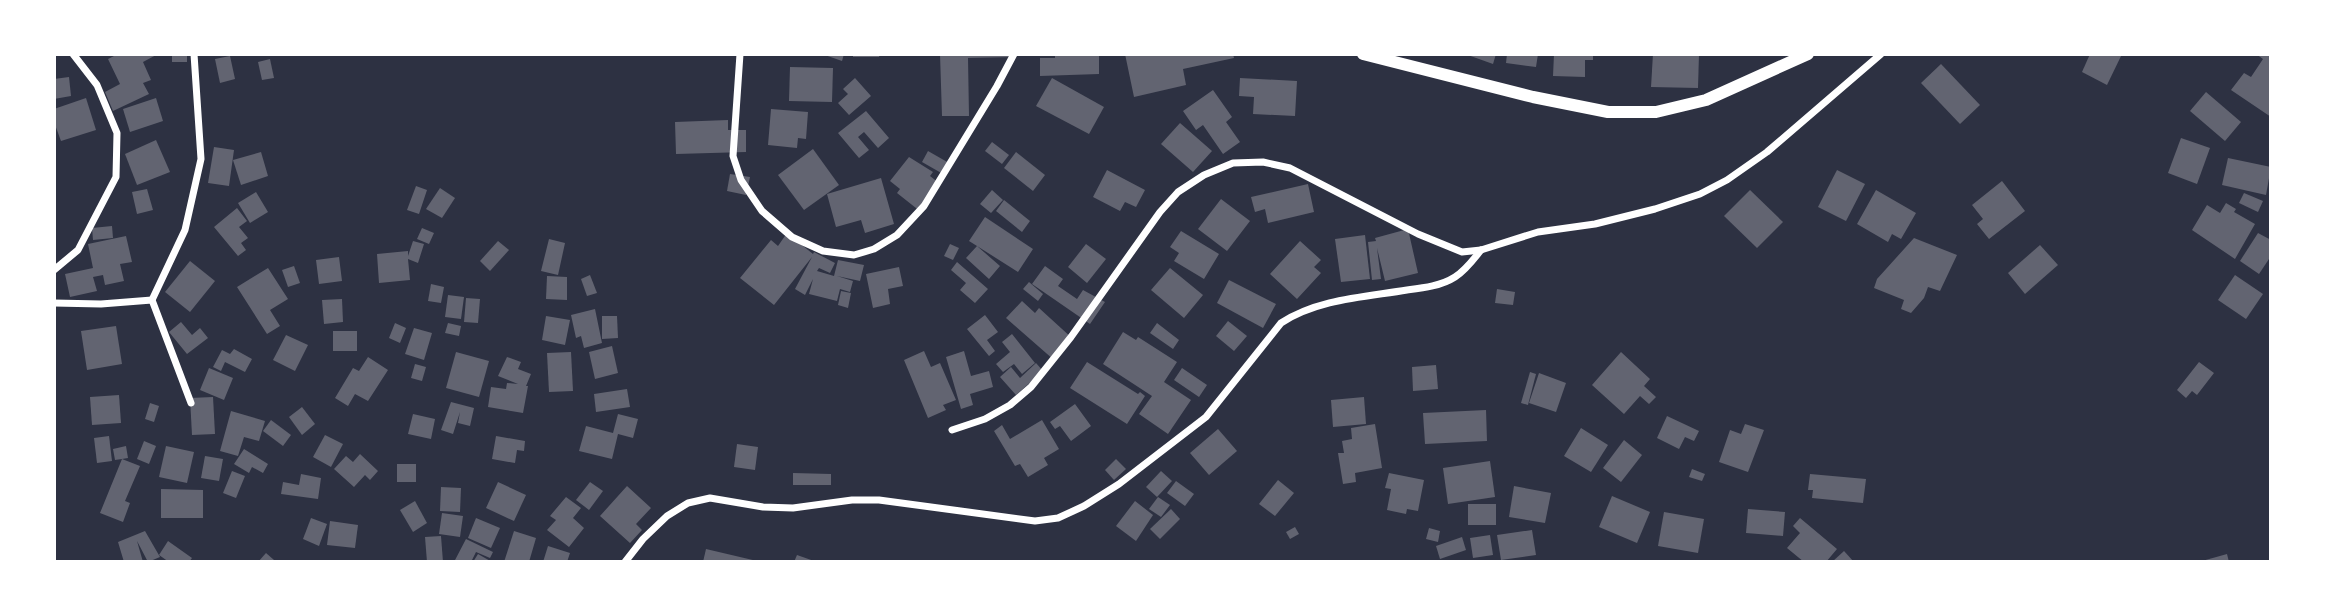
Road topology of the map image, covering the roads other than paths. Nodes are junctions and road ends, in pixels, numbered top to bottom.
1 (73, 54) edge
2 (194, 54) edge
3 (740, 54) edge
4 (1014, 54) edge
5 (1363, 54) edge
6 (1808, 54) edge
7 (1881, 54) edge
8 (1481, 250) junction
9 (54, 270) edge
10 (152, 300) junction
11 (54, 303) edge
12 (191, 403) dead end
13 (952, 430) dead end
14 (625, 562) edge

1 - 9 street
2 - 10 street
3 - 4 street
5 - 6 main road
7 - 8 street
8 - 13 street
8 - 14 street
10 - 11 street
10 - 12 street

